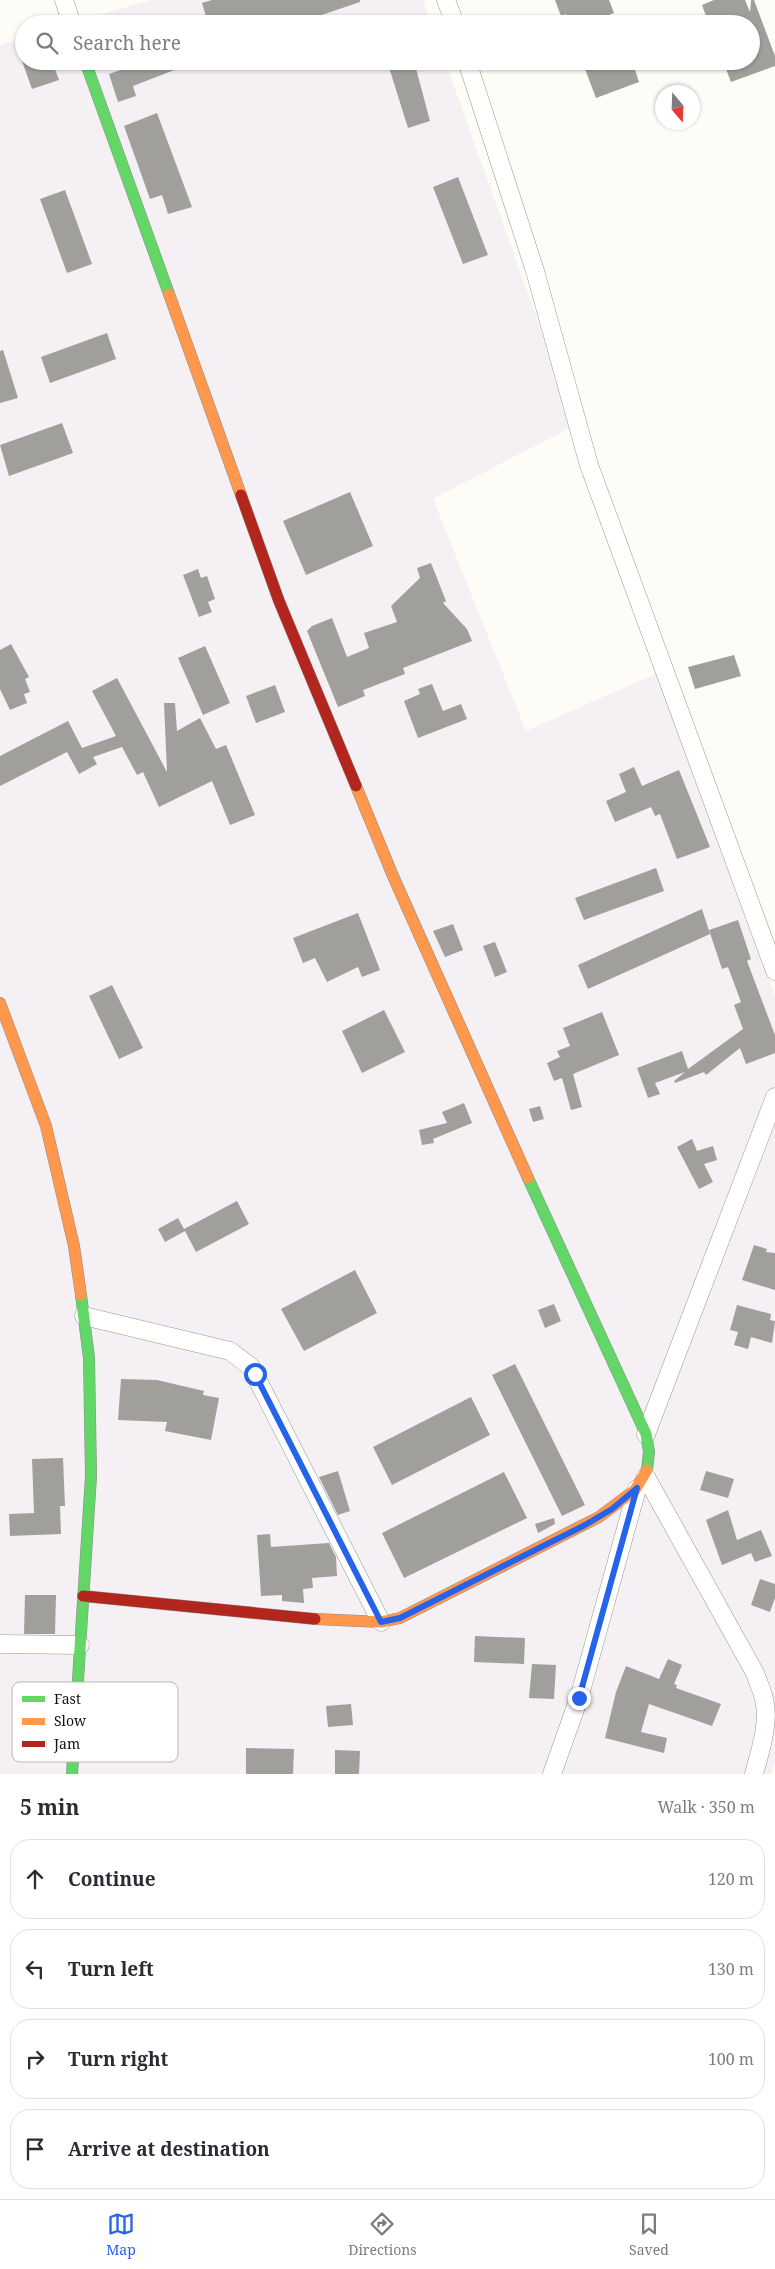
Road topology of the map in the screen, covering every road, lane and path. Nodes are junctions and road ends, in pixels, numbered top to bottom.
1 (64, 0) edge
2 (446, 0) edge
3 (69, 15) edge
4 (452, 15) edge
5 (88, 70) edge
6 (470, 70) edge
7 (775, 971) edge
8 (0, 1003) edge
9 (775, 1097) edge
10 (84, 1316) junction
11 (646, 1434) junction
12 (642, 1483) junction
13 (83, 1596) junction
14 (381, 1622) junction
15 (0, 1644) edge
16 (80, 1644) junction
17 (78, 1682) edge
18 (552, 1774) edge
19 (754, 1774) edge

1 - 3 street
2 - 4 street
5 - 11 street
6 - 7 street
8 - 10 street
9 - 11 street
10 - 13 street
10 - 14 street
11 - 12 street
12 - 14 street
12 - 18 street
12 - 19 street
13 - 14 street
13 - 16 street
15 - 16 street
16 - 17 street

